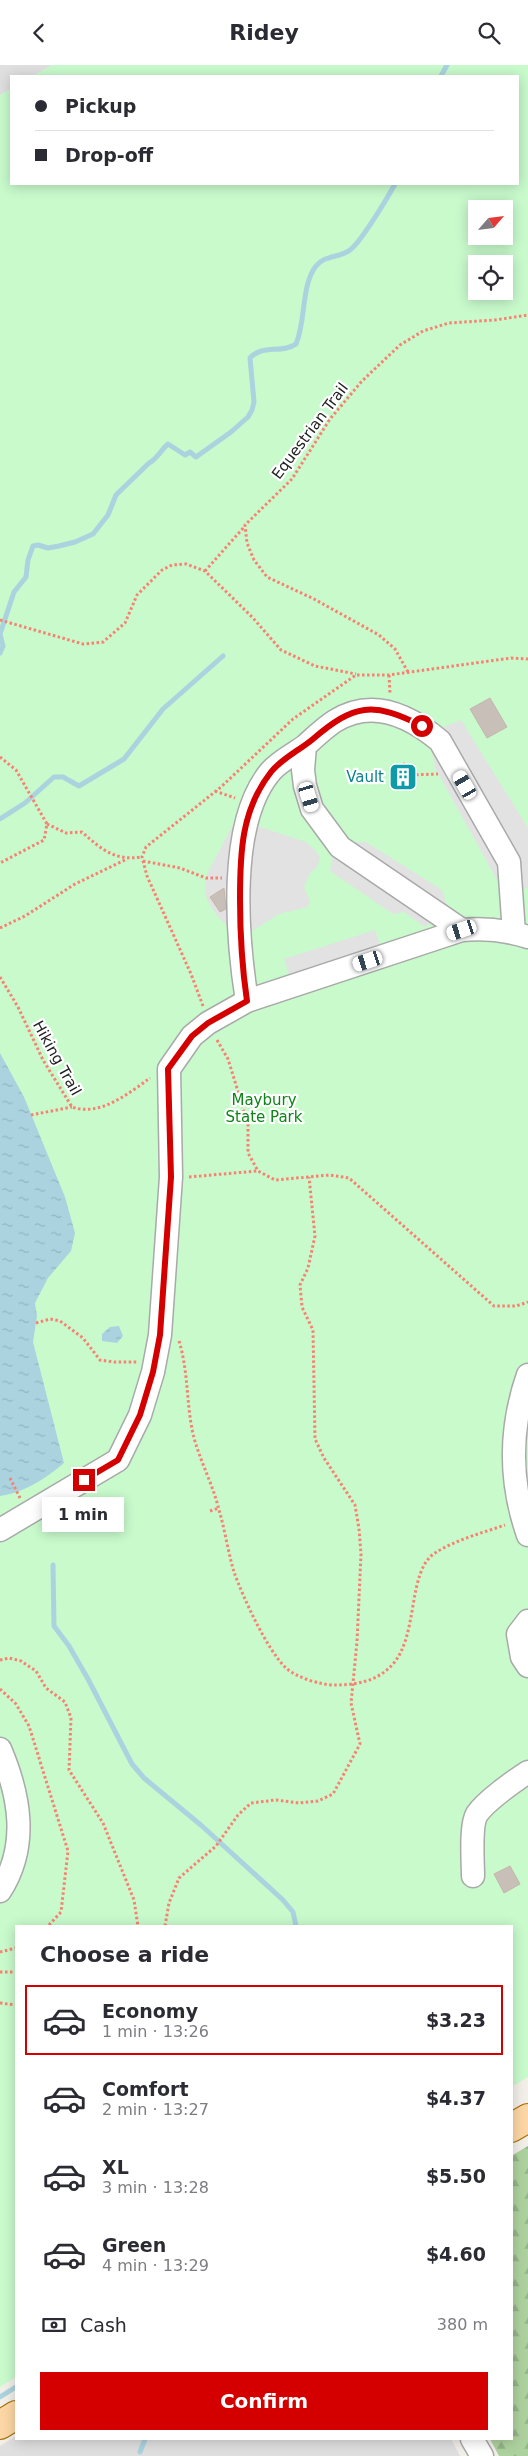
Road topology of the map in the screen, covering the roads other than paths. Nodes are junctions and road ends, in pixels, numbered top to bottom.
1 (305, 746) junction
2 (462, 930) junction
3 (521, 935) edge
4 (241, 1004) junction
5 (528, 1375) edge
6 (525, 1527) edge
7 (0, 1530) edge
8 (528, 1621) edge
9 (528, 1666) edge
10 (0, 1749) edge
11 (528, 1772) edge
12 (474, 1876) dead end
13 (0, 1891) edge
14 (528, 2118) edge
15 (513, 2127) edge
16 (15, 2416) edge
17 (0, 2425) edge
18 (473, 2440) edge
19 (482, 2456) edge

1 - 2 street
1 - 3 street
1 - 4 street
2 - 3 street
2 - 4 street
4 - 7 street
5 - 6 street
8 - 9 street
10 - 13 street
11 - 12 street
14 - 15 main road
16 - 17 main road
18 - 19 street

